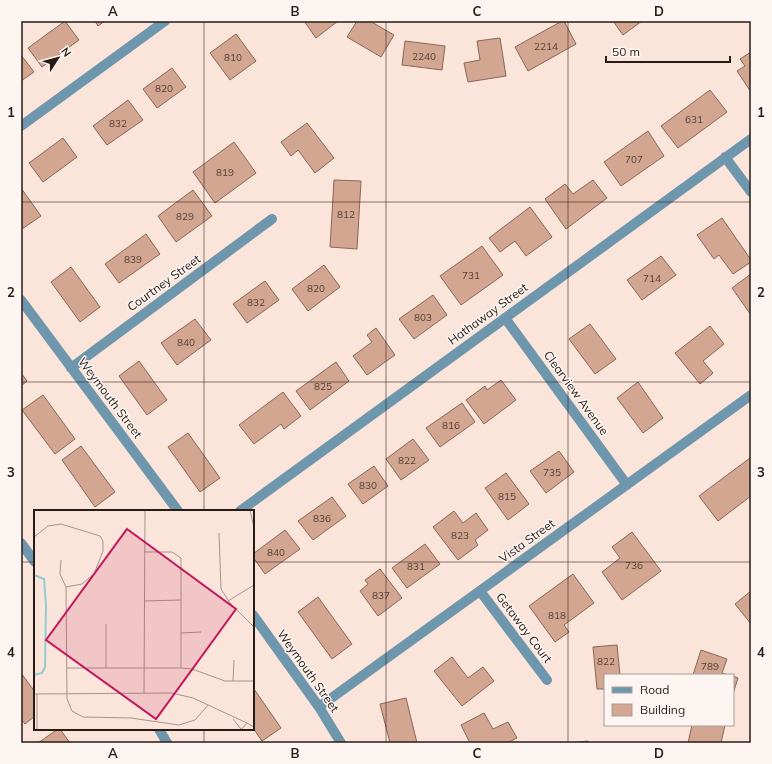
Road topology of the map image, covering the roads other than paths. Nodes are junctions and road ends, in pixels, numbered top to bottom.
1 (165, 21) edge
2 (21, 126) edge
3 (751, 139) edge
4 (725, 157) junction
5 (751, 192) edge
6 (272, 219) dead end
7 (21, 300) edge
8 (505, 318) junction
9 (71, 368) junction
10 (751, 396) edge
11 (627, 485) junction
12 (177, 510) edge
13 (241, 510) edge
14 (21, 543) edge
15 (34, 561) edge
16 (480, 591) junction
17 (254, 616) edge
18 (547, 680) dead end
19 (319, 707) junction
20 (160, 730) edge
21 (167, 743) edge
22 (341, 743) edge

1 - 2 street
3 - 4 street, Hathaway Street
4 - 5 street
4 - 8 street, Hathaway Street
6 - 9 street, Courtney Street
7 - 9 street, Weymouth Street
8 - 11 street, Clearview Avenue
8 - 13 street, Hathaway Street
9 - 12 street, Weymouth Street
10 - 11 street, Vista Street
11 - 16 street, Vista Street
14 - 15 street
16 - 18 street, Getaway Court
16 - 19 street, Vista Street
17 - 19 street, Weymouth Street
19 - 22 street, Weymouth Street
20 - 21 street

